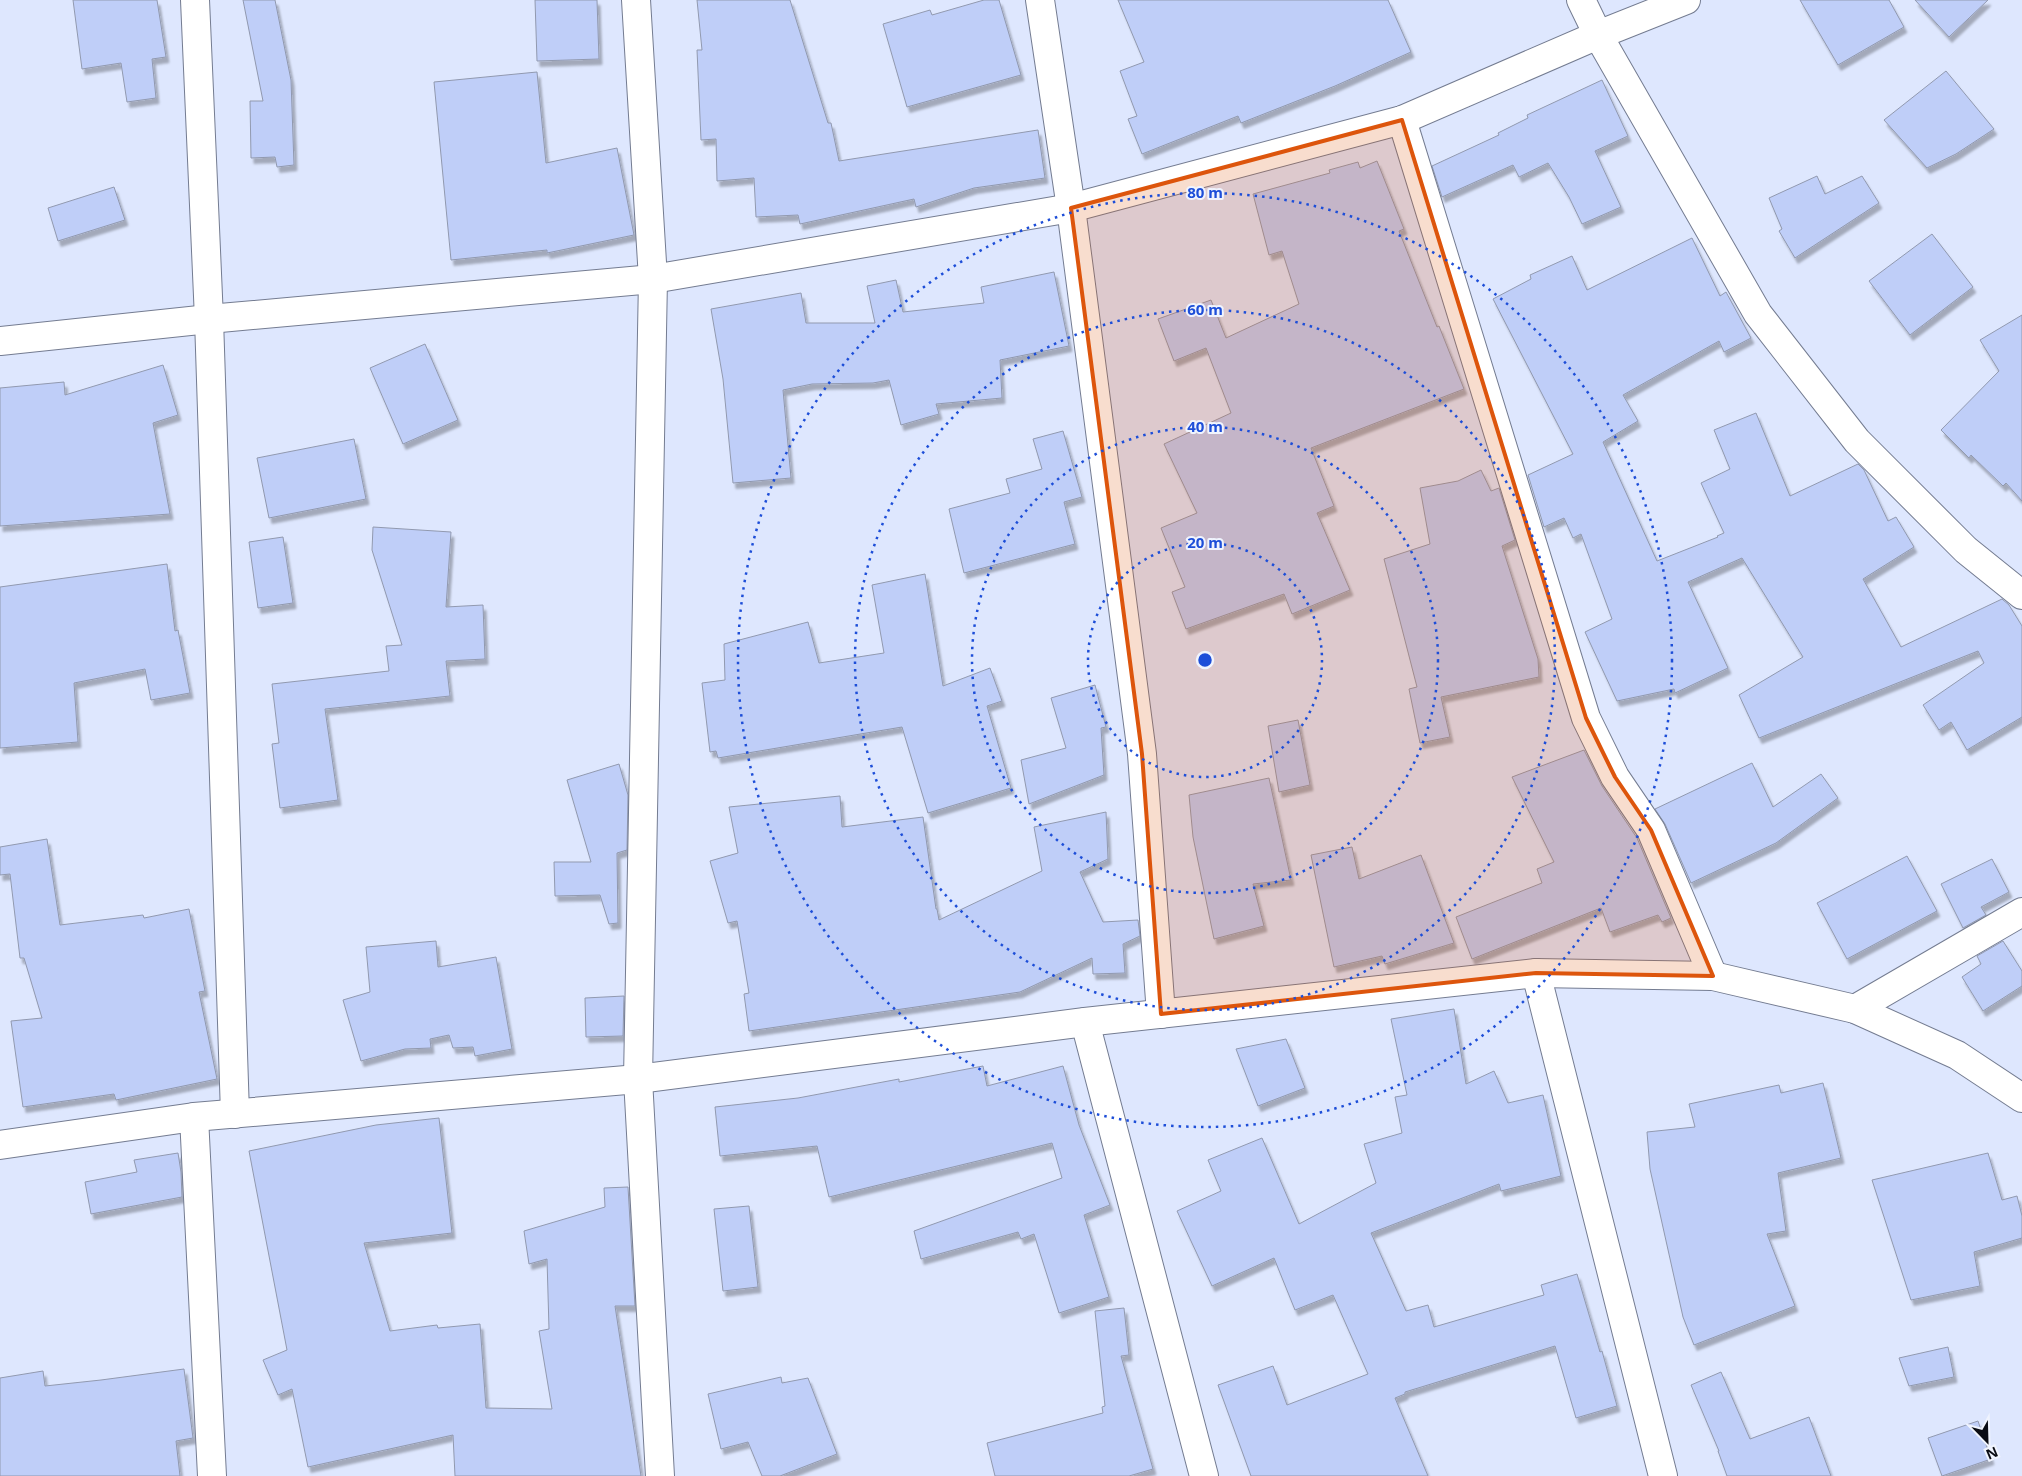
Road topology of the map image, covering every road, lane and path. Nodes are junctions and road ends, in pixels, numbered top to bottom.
1 (195, 0) edge
2 (636, 0) edge
3 (1040, 0) edge
4 (1581, 0) edge
5 (1686, 0) edge
6 (1598, 35) junction
7 (1402, 120) junction
8 (1071, 208) junction
9 (653, 279) junction
10 (209, 319) junction
11 (0, 341) edge
12 (2022, 595) edge
13 (2022, 912) edge
14 (1536, 973) junction
15 (1713, 976) junction
16 (1854, 1009) junction
17 (1161, 1014) junction
18 (1086, 1022) junction
19 (638, 1079) junction
20 (2022, 1098) edge
21 (235, 1114) junction
22 (194, 1117) junction
23 (0, 1145) edge
24 (212, 1476) edge
25 (660, 1476) edge
26 (1204, 1476) edge
27 (1663, 1476) edge

1 - 10 street
2 - 9 street
3 - 8 street
4 - 6 street
5 - 6 street
6 - 7 street
6 - 12 street
7 - 8 street
7 - 15 street
8 - 9 street
8 - 17 street
9 - 10 street
9 - 19 street
10 - 11 street
10 - 21 street
13 - 16 street
14 - 15 street
14 - 17 street
14 - 27 street
15 - 16 street
16 - 20 street
17 - 18 street
18 - 19 street
18 - 26 street
19 - 21 street
19 - 25 street
21 - 22 street
22 - 23 street
22 - 24 street

